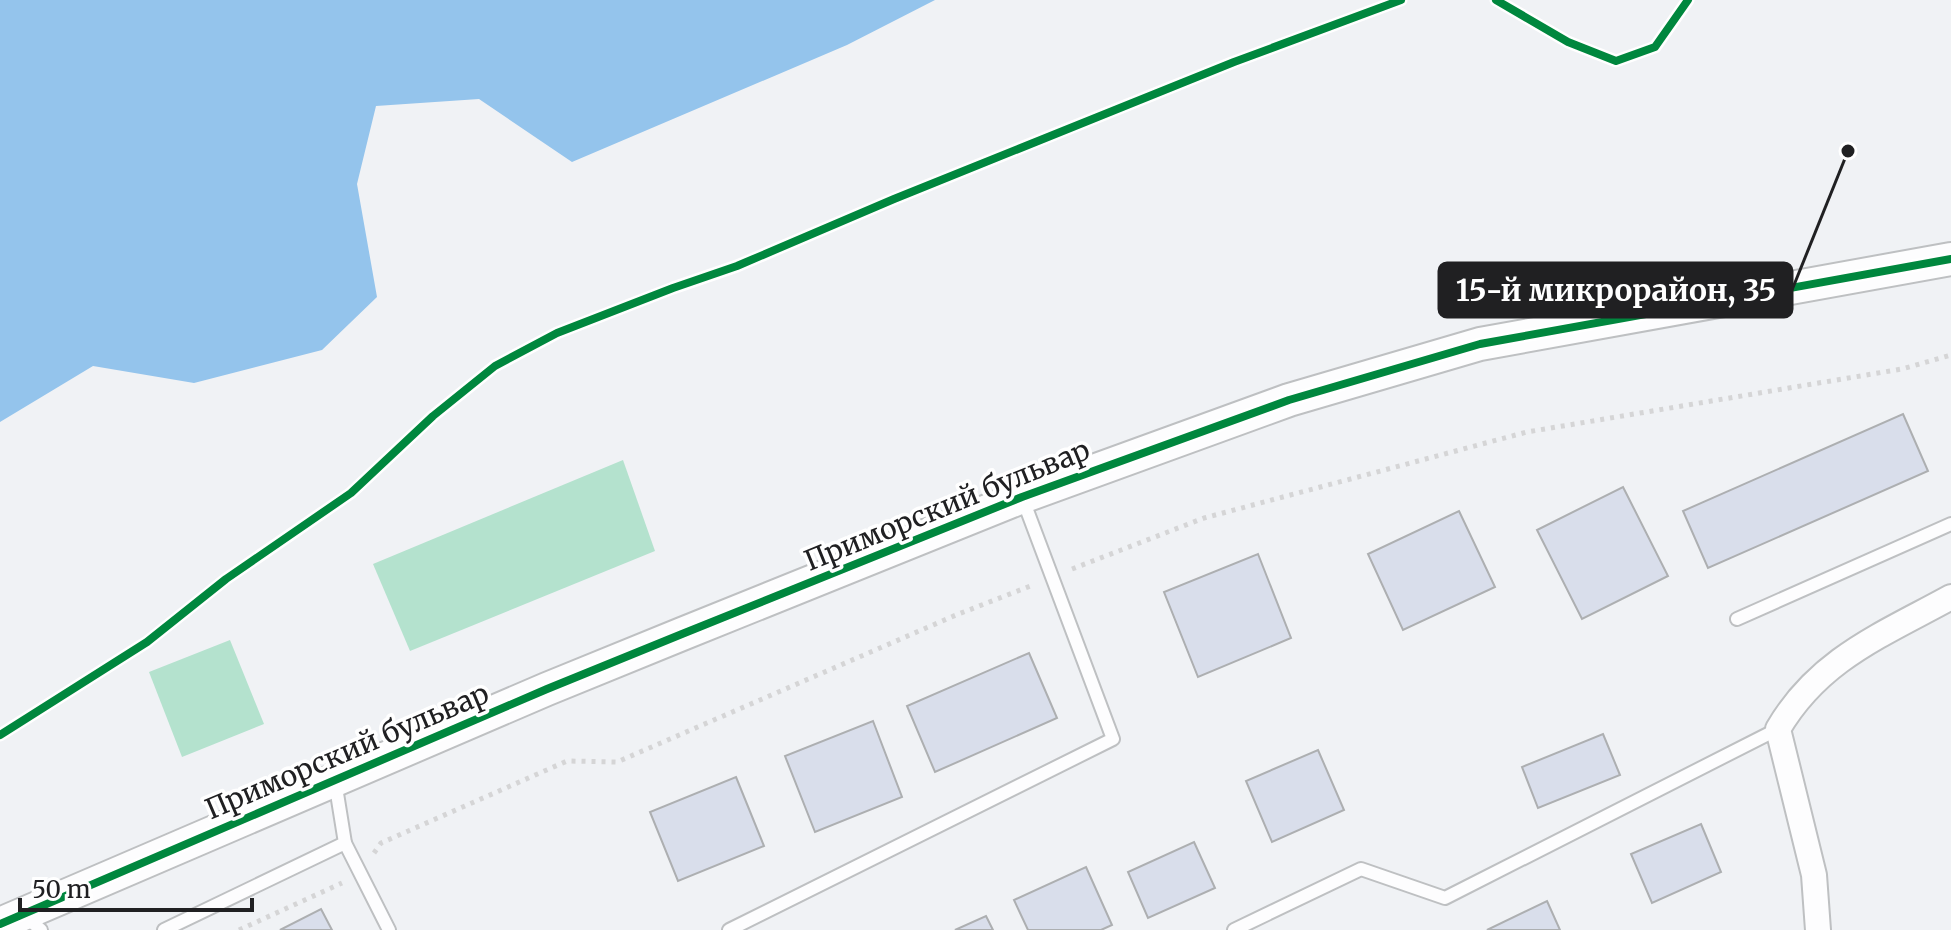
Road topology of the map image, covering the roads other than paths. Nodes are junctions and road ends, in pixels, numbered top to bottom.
1 (1951, 259) edge
2 (1022, 497) junction
3 (1951, 524) edge
4 (1951, 597) edge
5 (1737, 619) dead end
6 (1778, 729) junction
7 (335, 780) junction
8 (345, 843) junction
9 (21, 923) edge
10 (164, 930) edge
11 (389, 930) edge
12 (729, 930) edge
13 (1234, 930) edge
14 (1818, 930) edge

1 - 2 street, Приморский бульвар
2 - 7 street, Приморский бульвар
2 - 12 lane
3 - 5 lane
4 - 6 street
6 - 13 lane
6 - 14 street
7 - 8 lane
7 - 9 street, Приморский бульвар
8 - 10 lane
8 - 11 lane

